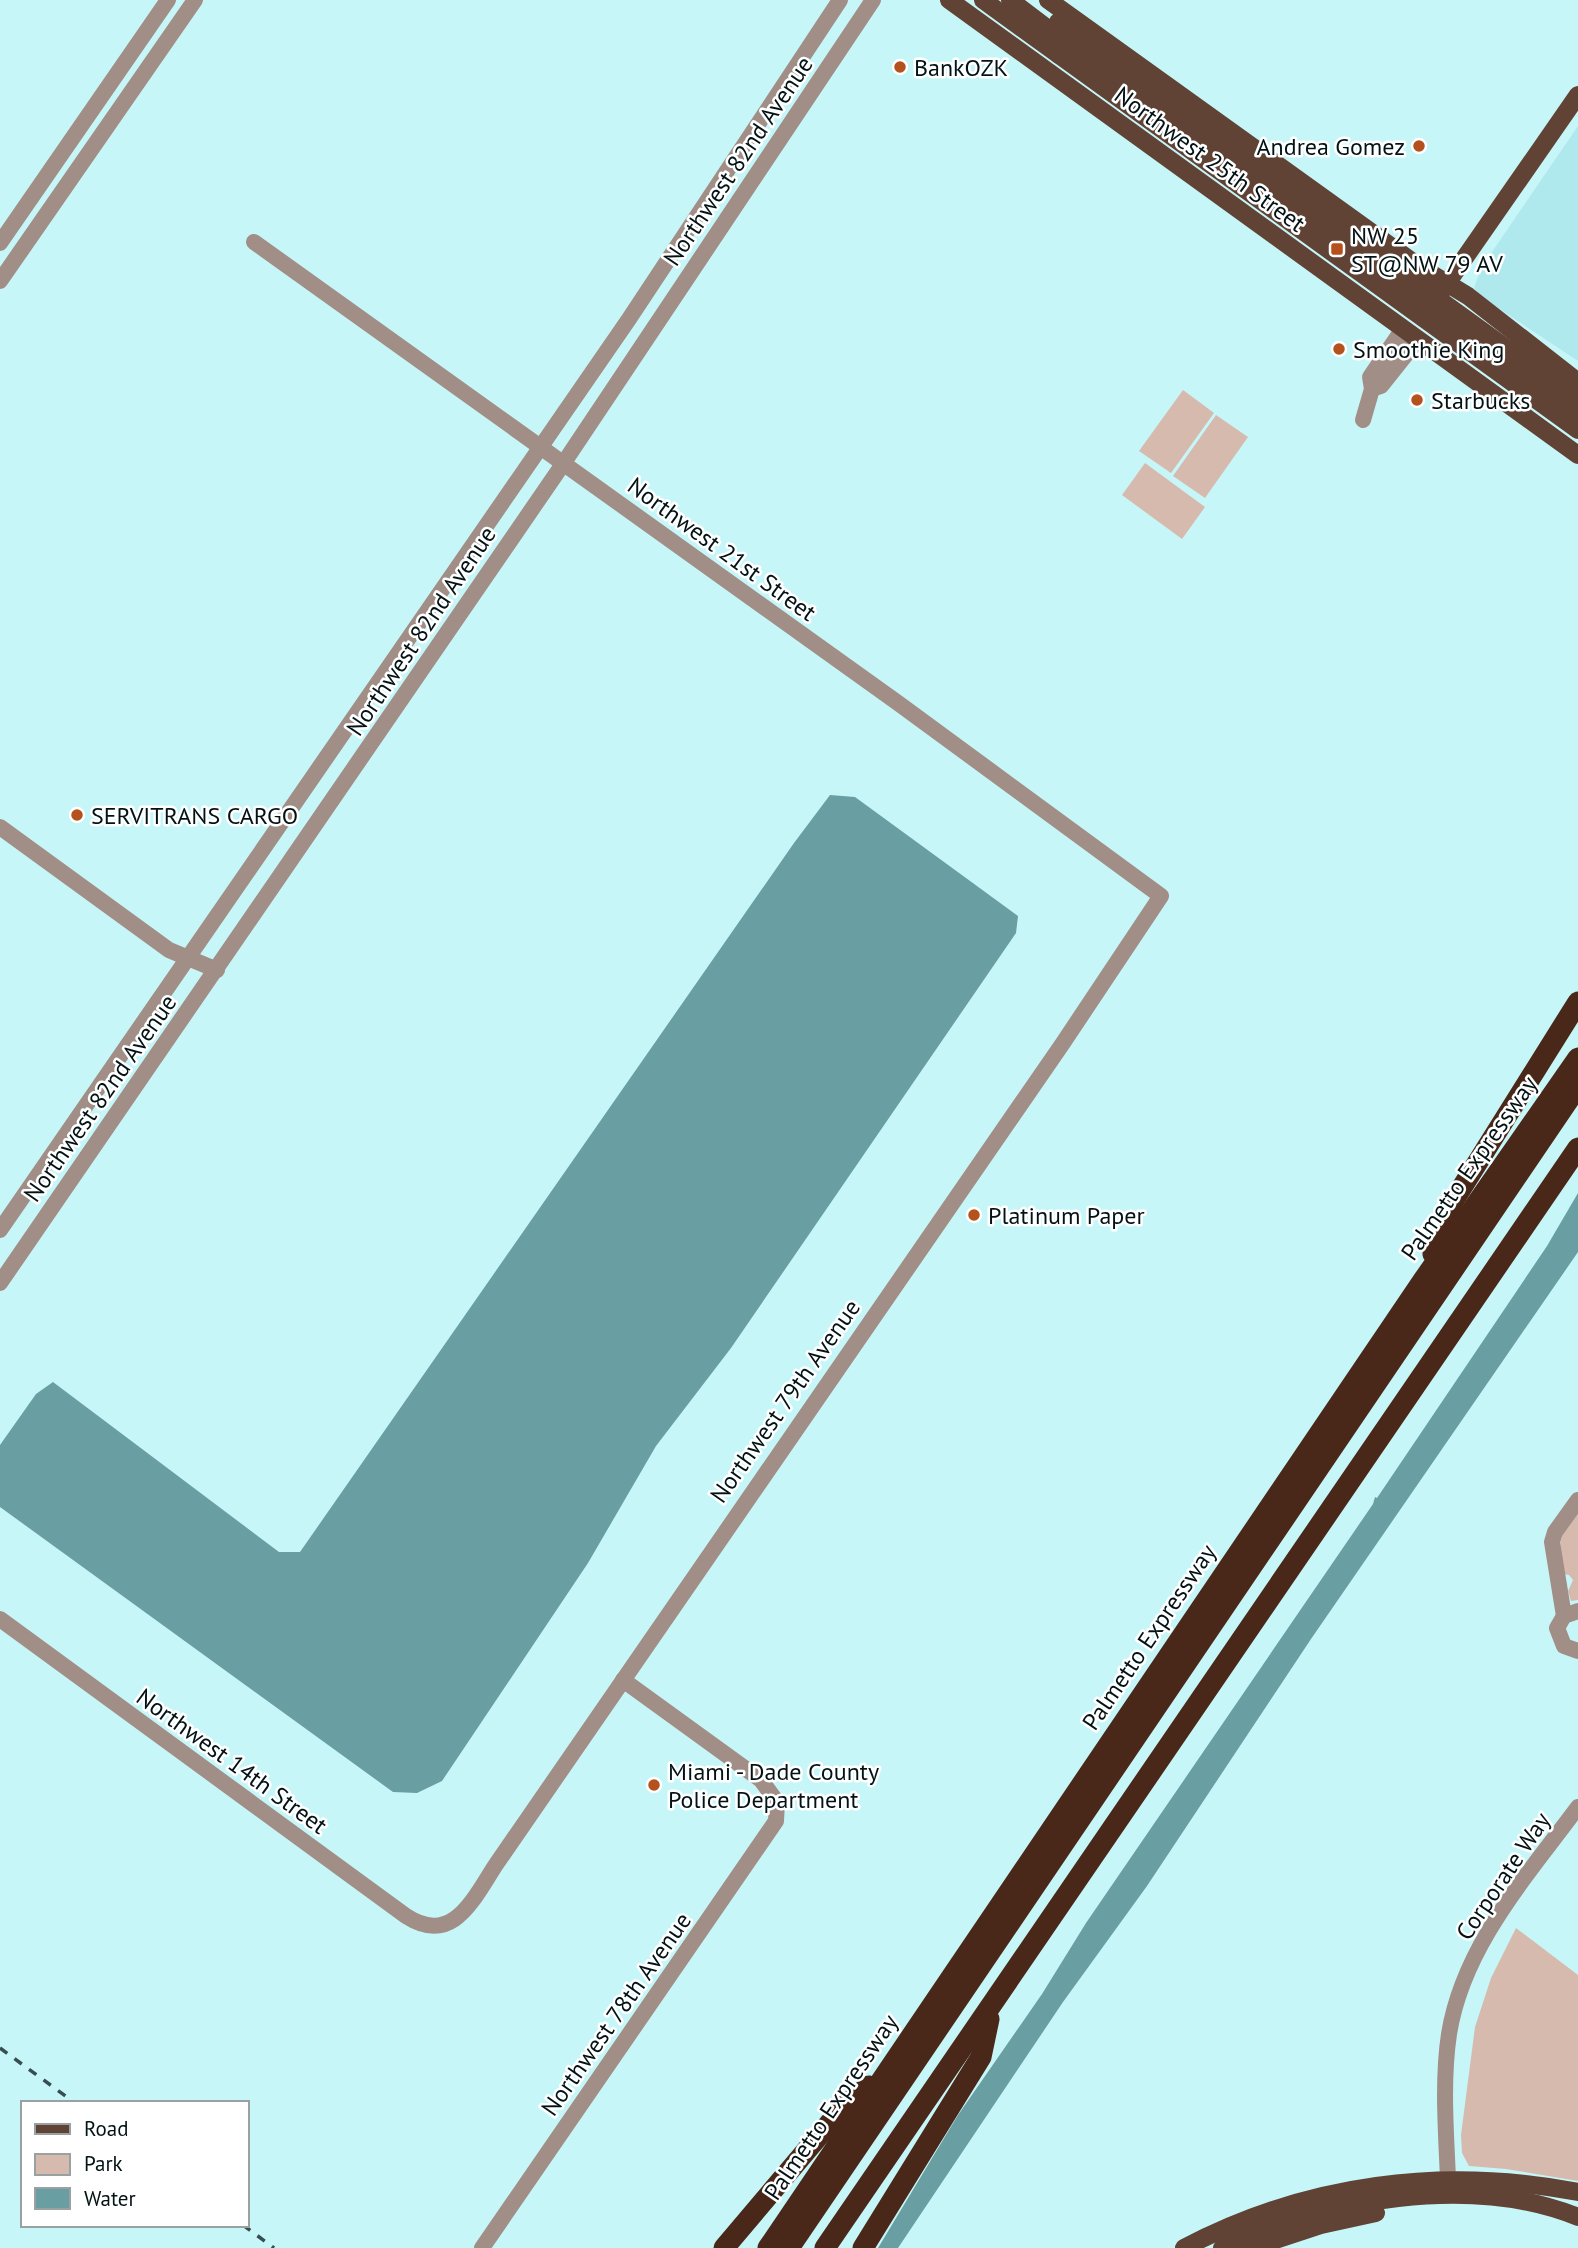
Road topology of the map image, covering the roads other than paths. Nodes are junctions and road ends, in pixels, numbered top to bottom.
1 (168, 0) edge
2 (195, 0) edge
3 (840, 0) edge
4 (873, 0) edge
5 (949, 0) edge
6 (983, 0) edge
7 (1010, 0) edge
8 (1028, 0) edge
9 (1048, 0) edge
10 (1059, 36) junction
11 (1089, 46) junction
12 (1578, 95) edge
13 (719, 183) junction
14 (741, 198) junction
15 (254, 242) dead end
16 (0, 243) edge
17 (0, 281) edge
18 (1447, 284) junction
19 (1430, 307) junction
20 (1411, 335) junction
21 (1578, 382) edge
22 (1578, 400) edge
23 (1578, 414) edge
24 (1363, 420) dead end
25 (1578, 430) edge
26 (540, 447) junction
27 (1578, 455) edge
28 (563, 464) junction
29 (0, 827) edge
30 (1161, 896) joint
31 (189, 959) junction
32 (217, 970) junction
33 (1578, 1002) edge
34 (1578, 1058) edge
35 (1578, 1086) edge
36 (1578, 1107) edge
37 (1574, 1156) edge
38 (0, 1230) edge
39 (1424, 1279) junction
40 (0, 1283) edge
41 (1578, 1500) edge
42 (1571, 1613) edge
43 (0, 1619) edge
44 (1575, 1653) edge
45 (623, 1680) junction
46 (1578, 1807) edge
47 (441, 1926) joint
48 (991, 2007) junction
49 (887, 2071) junction
50 (1448, 2187) junction
51 (1578, 2192) edge
52 (1578, 2218) edge
53 (482, 2248) edge
54 (724, 2248) edge
55 (768, 2248) edge
56 (789, 2248) edge
57 (803, 2248) edge
58 (825, 2248) edge
59 (863, 2248) edge
60 (1184, 2248) edge
61 (1222, 2248) edge
62 (1251, 2248) edge

1 - 16 street
2 - 17 street
3 - 13 street, Northwest 82nd Avenue
4 - 14 street, Northwest 82nd Avenue
5 - 20 main road, Northwest 25th Street
6 - 25 main road, bridge
7 - 10 main road
8 - 11 main road
9 - 18 main road, Northwest 25th Street
10 - 11 main road
10 - 19 main road
11 - 22 main road, bridge
12 - 18 main road
13 - 14 street
13 - 26 street, Northwest 82nd Avenue
14 - 28 street, Northwest 82nd Avenue
15 - 26 street, Northwest 21st Street
18 - 19 main road
18 - 21 main road, Northwest 25th Street
19 - 20 main road
19 - 23 main road
20 - 24 street
20 - 27 main road, Northwest 25th Street
26 - 28 street, Northwest 21st Street
26 - 31 street, Northwest 82nd Avenue
28 - 30 street, Northwest 21st Street
28 - 32 street, Northwest 82nd Avenue
29 - 31 street
30 - 45 street, Northwest 79th Avenue
31 - 32 street
31 - 38 street, Northwest 82nd Avenue
32 - 40 street, Northwest 82nd Avenue
33 - 39 highway
34 - 39 highway, Palmetto Expressway
35 - 56 highway
36 - 57 highway
37 - 48 highway
39 - 49 highway, Palmetto Expressway
41 - 42 street
42 - 44 street
43 - 47 street, Northwest 14th Street
45 - 47 street, Northwest 79th Avenue
45 - 53 street, Northwest 78th Avenue
46 - 50 street, Corporate Way
48 - 58 highway
48 - 59 highway
49 - 54 highway
49 - 55 highway, Palmetto Expressway
50 - 51 main road
50 - 52 main road
50 - 60 main road
50 - 61 main road
52 - 62 main road

